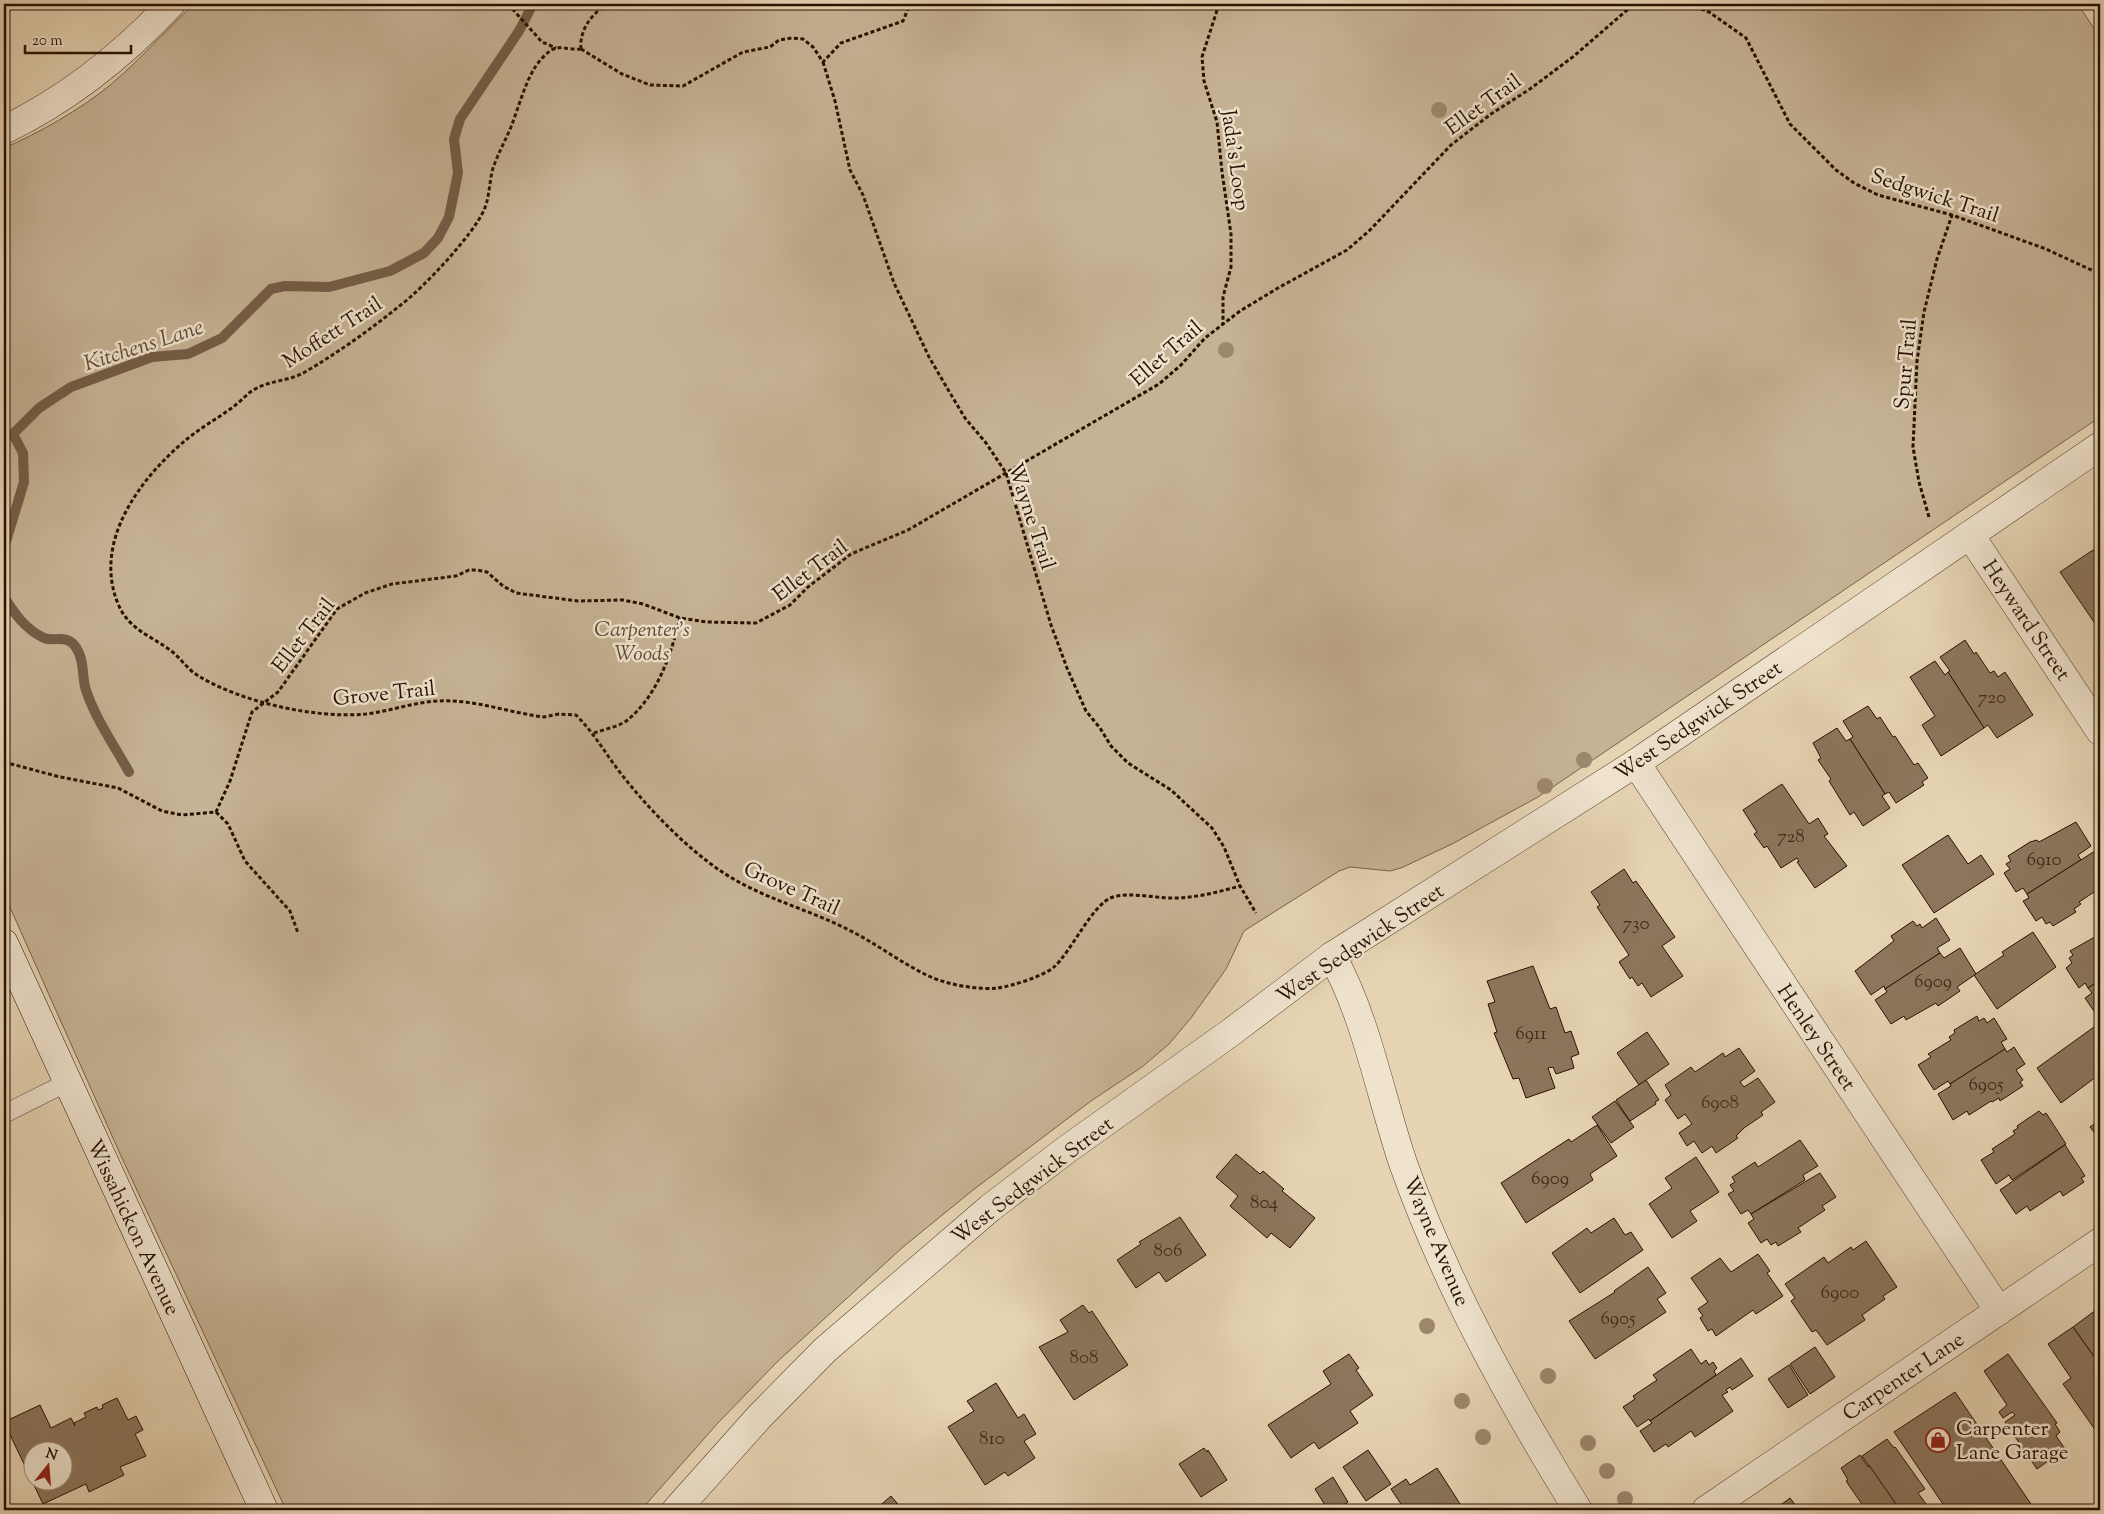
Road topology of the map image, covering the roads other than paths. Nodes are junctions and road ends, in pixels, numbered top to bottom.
1 (171, 4) edge
2 (4, 130) edge
3 (2100, 446) edge
4 (1970, 535) junction
5 (2100, 731) edge
6 (1636, 763) junction
7 (4, 943) edge
8 (1332, 956) junction
9 (68, 1082) junction
10 (4, 1114) edge
11 (2100, 1242) edge
12 (1999, 1311) junction
13 (264, 1510) edge
14 (676, 1510) edge
15 (1578, 1510) edge
16 (1706, 1510) edge

1 - 2 street
3 - 4 street, West Sedgwick Street
4 - 5 street, Heyward Street
4 - 6 street, West Sedgwick Street
6 - 8 street, West Sedgwick Street
6 - 12 street, Henley Street
7 - 9 street, Wissahickon Avenue
8 - 14 street, West Sedgwick Street
8 - 15 street, Wayne Avenue
9 - 10 lane
9 - 13 street, Wissahickon Avenue
11 - 12 street, Carpenter Lane
12 - 16 street, Carpenter Lane

